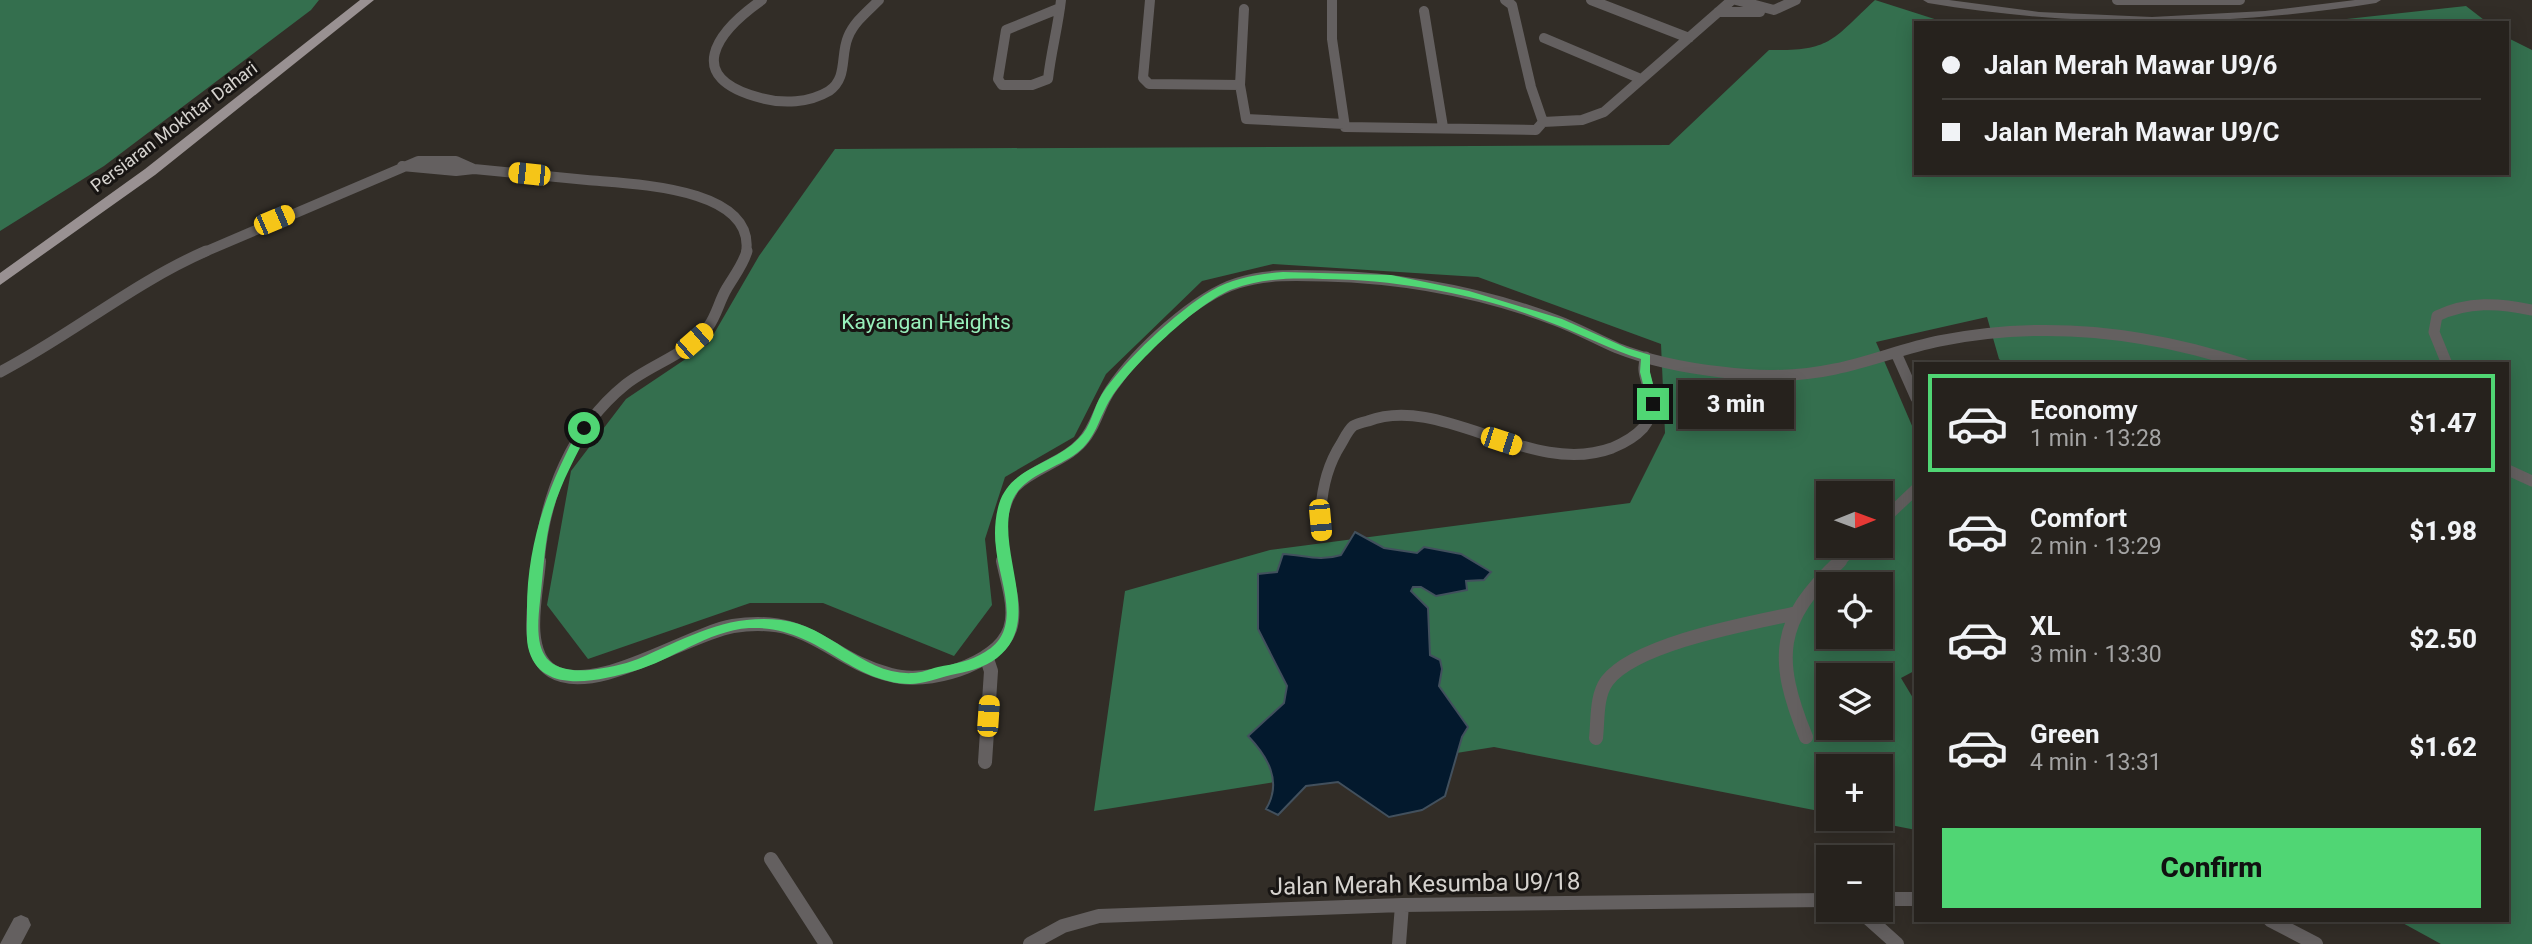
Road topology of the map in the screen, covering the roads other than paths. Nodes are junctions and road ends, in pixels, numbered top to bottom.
1 (354, 0) edge
2 (368, 0) edge
3 (762, 0) edge
4 (878, 0) edge
5 (1150, 0) edge
6 (1332, 0) edge
7 (1505, 0) edge
8 (1591, 0) edge
9 (1734, 0) edge
10 (1796, 0) edge
11 (1928, 0) edge
12 (1969, 0) edge
13 (2117, 0) edge
14 (2137, 0) edge
15 (2229, 0) edge
16 (2239, 0) edge
17 (2326, 0) edge
18 (2376, 0) edge
19 (1061, 4) edge
20 (1244, 9) dead end
21 (1767, 10) junction
22 (1424, 11) dead end
23 (1718, 12) junction
24 (1544, 38) dead end
25 (1689, 38) junction
26 (1641, 79) junction
27 (1240, 85) junction
28 (1244, 117) joint
29 (1543, 122) junction
30 (1344, 126) junction
31 (1443, 127) junction
32 (0, 266) edge
33 (0, 280) edge
34 (2532, 310) edge
35 (1896, 353) junction
36 (1646, 357) junction
37 (2237, 362) edge
38 (2446, 362) edge
39 (0, 372) edge
40 (1914, 394) edge
41 (2509, 470) edge
42 (2532, 481) edge
43 (1914, 491) edge
44 (1894, 510) edge
45 (1321, 536) dead end
46 (1843, 558) edge
47 (1797, 613) junction
48 (986, 659) junction
49 (1806, 737) dead end
50 (1596, 738) dead end
51 (985, 762) dead end
52 (771, 859) dead end
53 (1914, 899) edge
54 (1816, 900) edge
55 (1893, 900) edge
56 (1402, 905) junction
57 (1872, 922) edge
58 (2274, 922) edge
59 (21, 925) dead end
60 (9, 944) edge
61 (826, 944) edge
62 (1030, 944) edge
63 (1399, 944) edge
64 (1897, 944) edge
65 (2316, 944) edge

1 - 32 main road, Persiaran Mokhtar Dahari
2 - 33 main road, Persiaran Mokhtar Dahari
3 - 4 street
5 - 27 street
6 - 30 street
7 - 29 street
8 - 25 street
9 - 21 street
9 - 23 street
10 - 21 street
11 - 18 street
12 - 17 street
13 - 14 street
14 - 15 street
15 - 16 street
19 - 19 street
20 - 27 street
21 - 23 street
22 - 31 street
23 - 25 street
24 - 26 street
25 - 26 street
26 - 29 street
27 - 28 street
28 - 30 street
29 - 31 street
30 - 31 street
34 - 38 street
35 - 36 street
35 - 37 street
35 - 40 street
36 - 45 street
36 - 48 street
39 - 48 street
41 - 42 street
43 - 44 street
46 - 47 street
47 - 49 street
47 - 50 street
48 - 51 street
52 - 61 street
53 - 55 street
54 - 56 street, Jalan Merah Kesumba U9/18
56 - 62 street, Jalan Merah Kesumba U9/18
56 - 63 street
57 - 64 street
58 - 65 street
59 - 60 street

